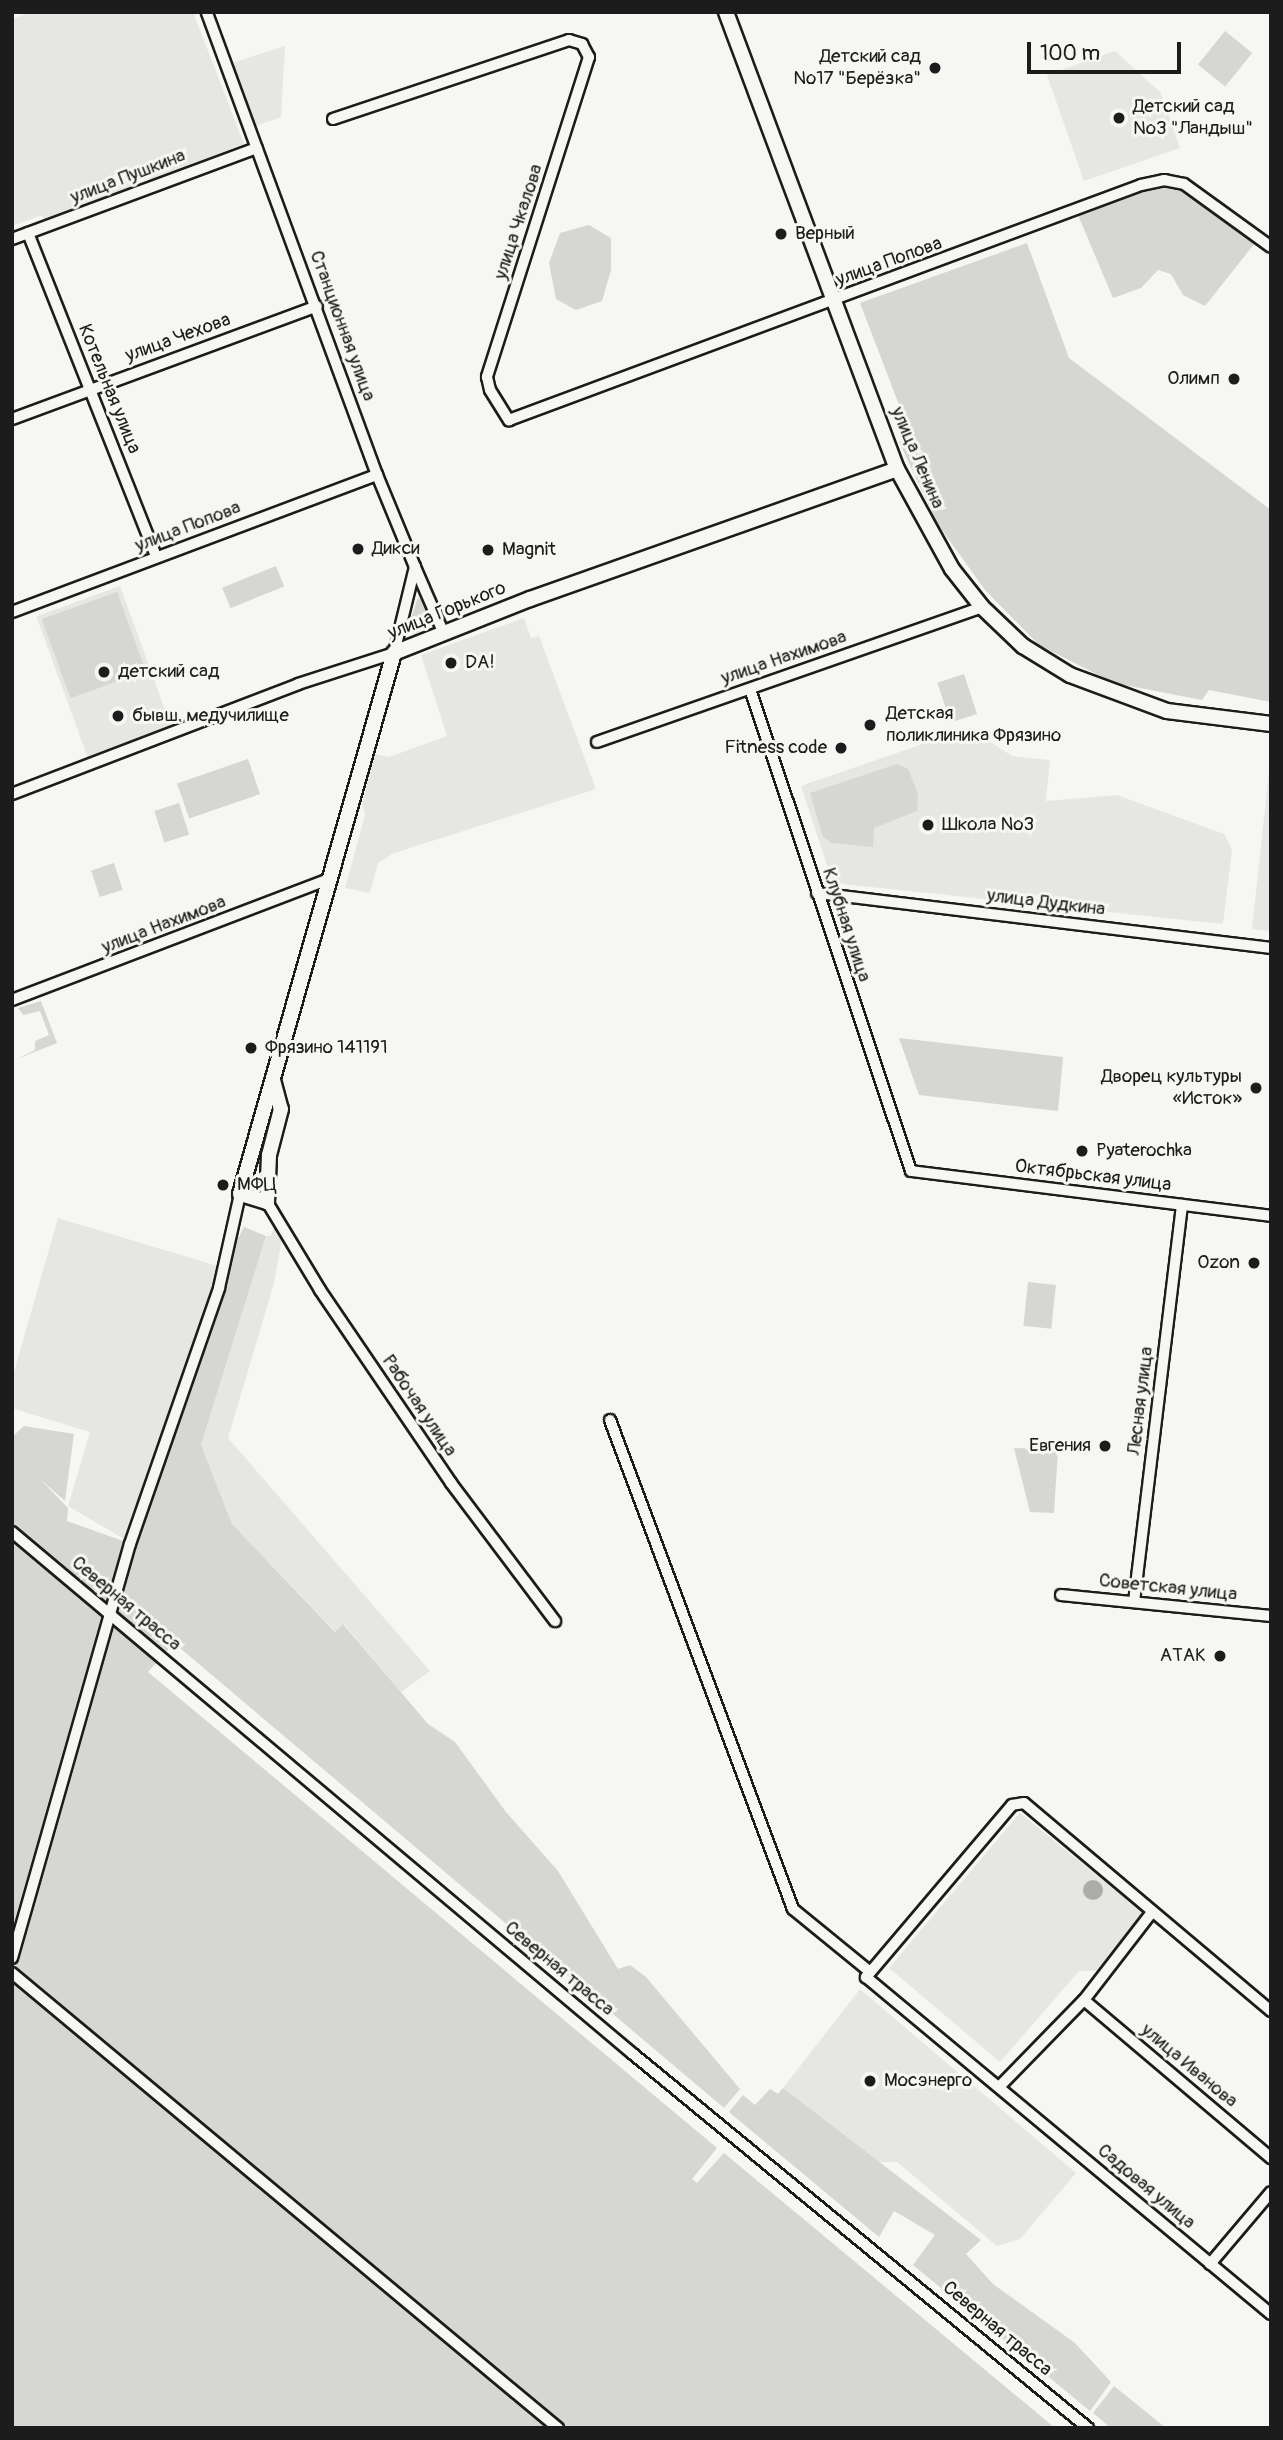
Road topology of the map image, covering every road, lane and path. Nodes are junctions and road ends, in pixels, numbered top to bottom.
1 (207, 12) edge
2 (726, 12) edge
3 (333, 119) dead end
4 (257, 148) junction
5 (28, 233) junction
6 (12, 239) edge
7 (1270, 245) edge
8 (835, 300) junction
9 (317, 306) junction
10 (90, 389) junction
11 (12, 419) edge
12 (509, 420) joint
13 (897, 469) junction
14 (377, 475) junction
15 (156, 557) junction
16 (415, 566) junction
17 (982, 607) junction
18 (12, 612) edge
19 (444, 634) junction
20 (394, 653) junction
21 (750, 689) junction
22 (1271, 724) edge
23 (597, 742) dead end
24 (12, 794) edge
25 (326, 880) junction
26 (817, 893) junction
27 (1271, 948) edge
28 (12, 1000) edge
29 (273, 1080) junction
30 (911, 1171) joint
31 (240, 1194) junction
32 (267, 1202) junction
33 (1182, 1205) junction
34 (1271, 1216) edge
35 (610, 1420) dead end
36 (12, 1532) edge
37 (1061, 1595) dead end
38 (1134, 1602) junction
39 (112, 1614) junction
40 (1271, 1616) edge
41 (555, 1620) dead end
42 (1152, 1912) junction
43 (12, 1958) edge
44 (869, 1971) junction
45 (12, 1973) edge
46 (1084, 2000) junction
47 (1271, 2011) edge
48 (999, 2086) junction
49 (1271, 2158) edge
50 (1271, 2192) edge
51 (1210, 2264) junction
52 (1271, 2314) edge
53 (558, 2428) edge
54 (1088, 2428) edge

1 - 4 street, Станционная улица
2 - 8 street, улица Ленина
3 - 12 street, улица Чкалова
4 - 5 street, улица Пушкина
4 - 9 street, Станционная улица
5 - 6 street, улица Пушкина
5 - 10 street, Котельная улица
7 - 8 street, улица Попова
8 - 12 street, улица Попова
8 - 13 street, улица Ленина
9 - 10 street, улица Чехова
9 - 14 street, Станционная улица
10 - 11 street, улица Чехова
10 - 15 street, Котельная улица
13 - 17 street, улица Ленина
13 - 19 street, улица Горького
14 - 15 street, улица Попова
14 - 16 street, Станционная улица
15 - 18 street, улица Попова
16 - 19 street, Станционная улица
16 - 20 street
17 - 21 street, улица Нахимова
17 - 22 street, улица Ленина
19 - 20 street, улица Горького
20 - 24 street, улица Горького
20 - 25 street
21 - 23 street, улица Нахимова
21 - 26 street, Клубная улица
25 - 28 street, улица Нахимова
25 - 29 street
26 - 27 street, улица Дудкина
26 - 30 street, Клубная улица
29 - 31 street
29 - 32 street
30 - 33 street, Октябрьская улица
31 - 32 street
31 - 39 street
32 - 41 street, Рабочая улица
33 - 34 street, Октябрьская улица
33 - 38 street, Лесная улица
35 - 44 street
36 - 39 street, Северная трасса
37 - 38 street, Советская улица
38 - 40 street, Советская улица
39 - 43 street
39 - 54 street, Северная трасса
42 - 44 street
42 - 46 street
42 - 47 street
44 - 48 street, Садовая улица
45 - 53 street
46 - 48 street
46 - 49 street, улица Иванова
48 - 51 street, Садовая улица
50 - 51 street
51 - 52 street, Садовая улица

